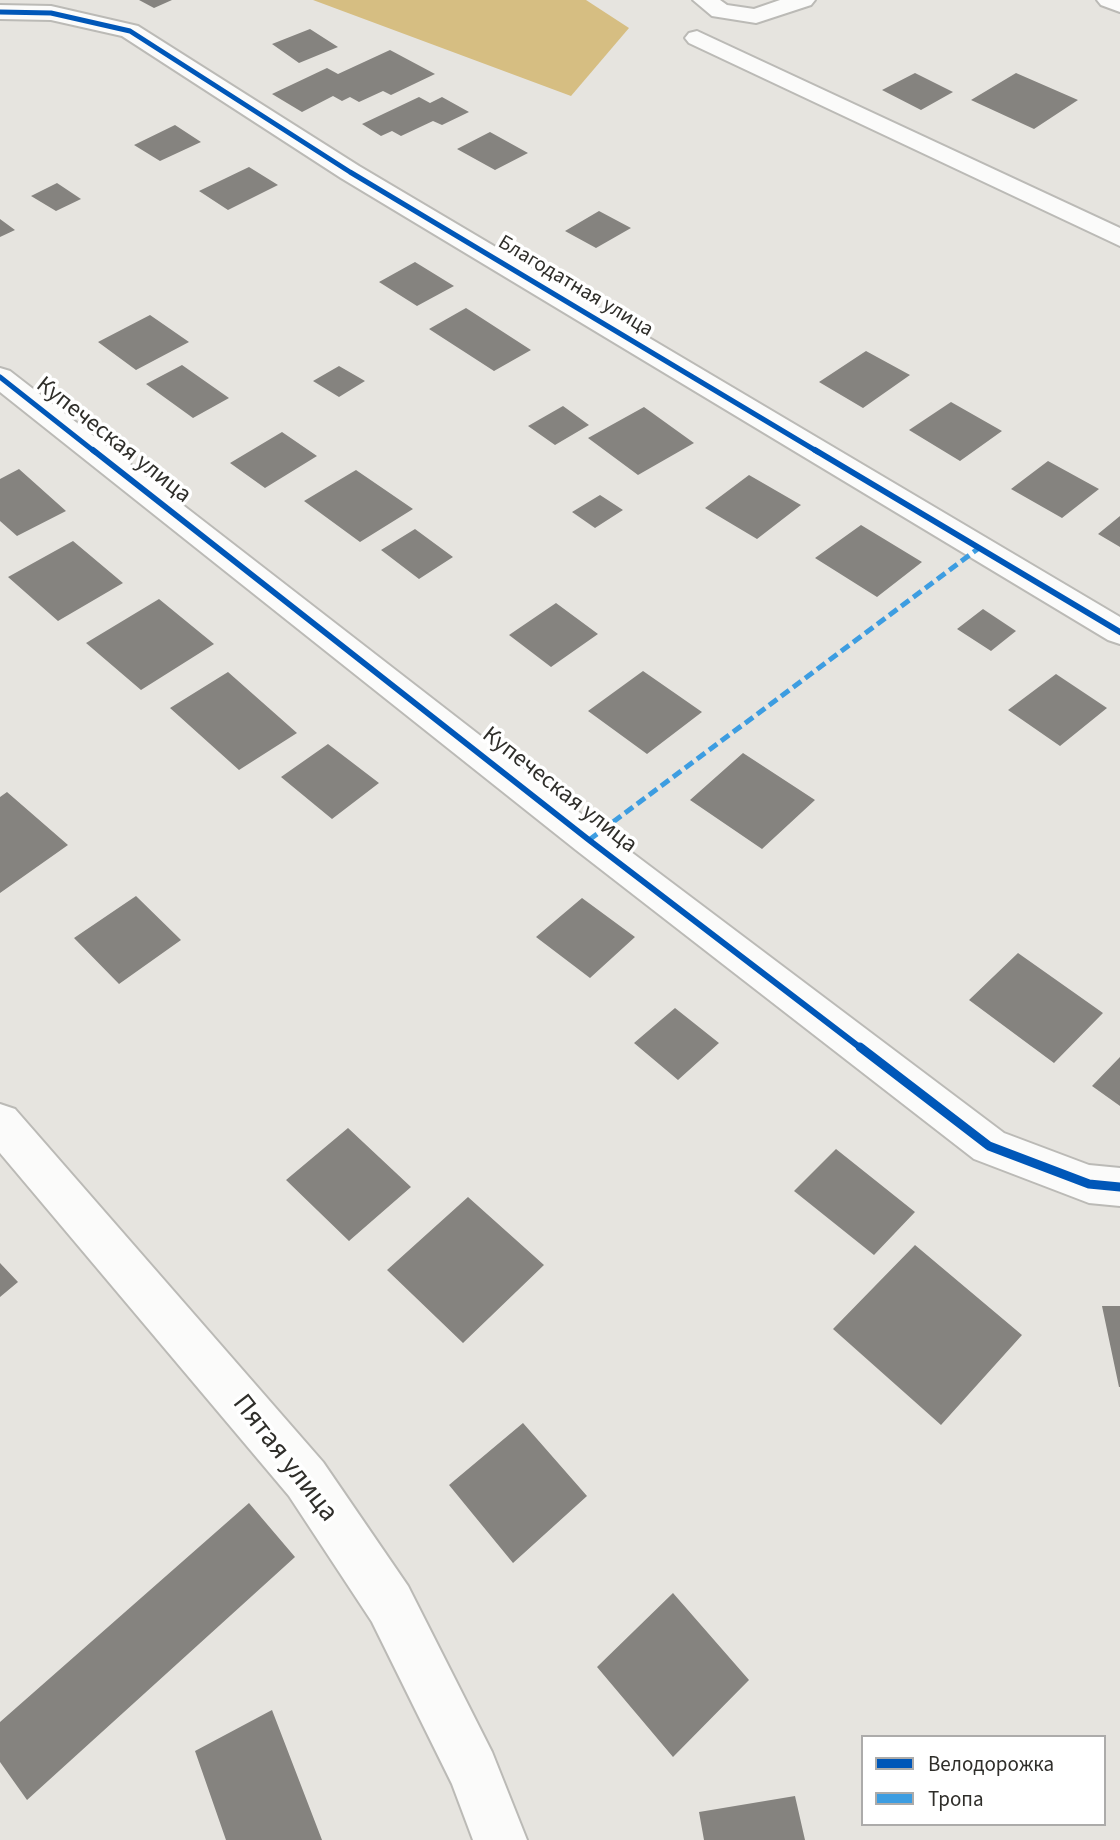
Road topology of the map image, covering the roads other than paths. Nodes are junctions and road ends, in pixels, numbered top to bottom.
1 (803, 0) edge
2 (1109, 0) edge
3 (1120, 5) edge
4 (713, 6) edge
5 (0, 12) edge
6 (697, 38) dead end
7 (1120, 238) edge
8 (0, 377) edge
9 (1120, 632) edge
10 (0, 1122) edge
11 (1120, 1187) edge
12 (500, 1840) edge

1 - 4 street
2 - 3 street
5 - 9 street, Благодатная улица
6 - 7 street
8 - 11 street, Купеческая улица
10 - 12 street, Пятая улица

